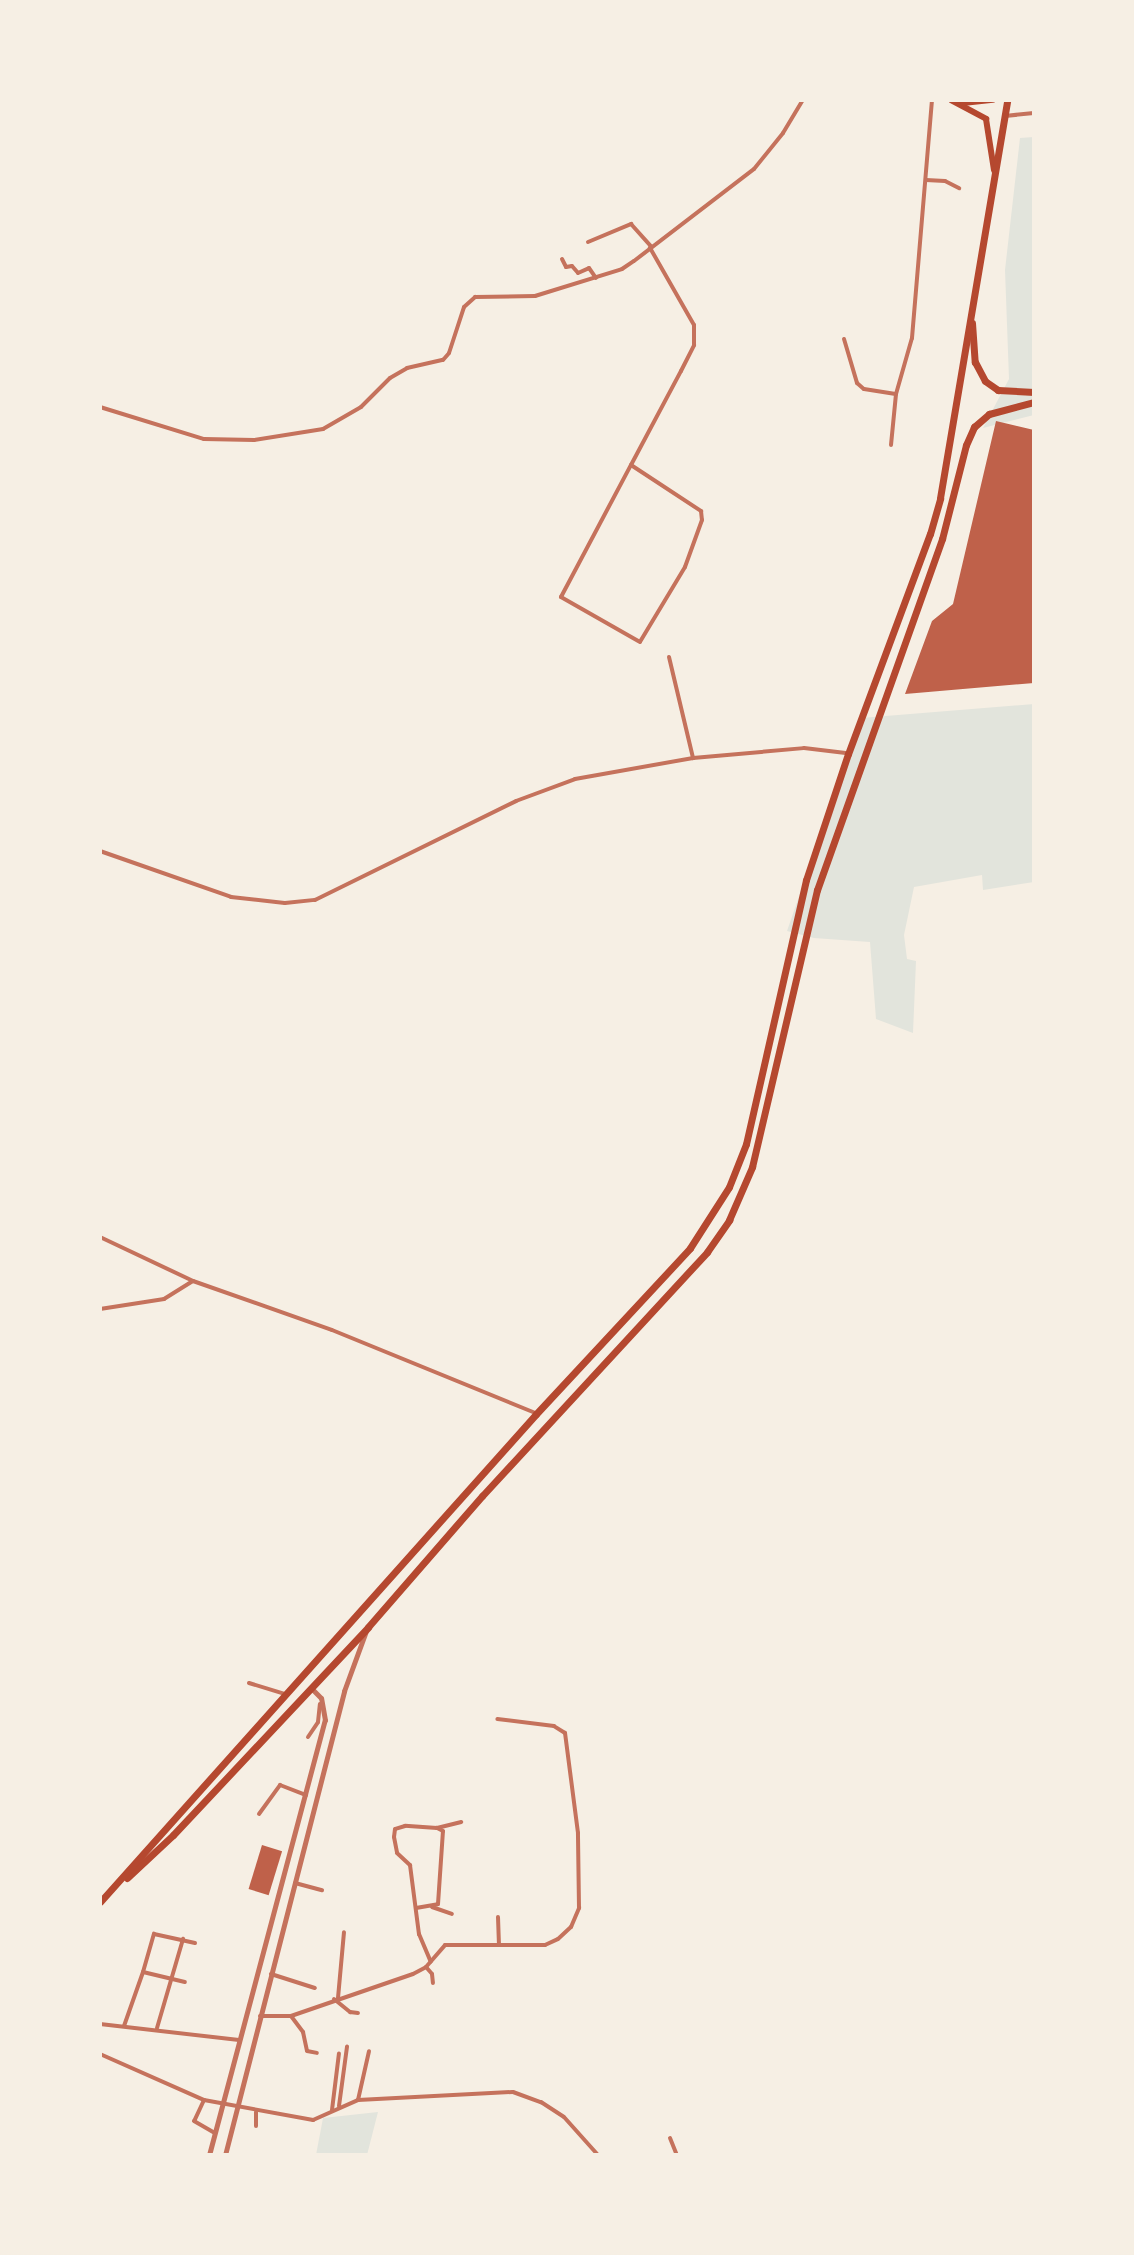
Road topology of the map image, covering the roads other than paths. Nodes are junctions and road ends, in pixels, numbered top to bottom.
1 (803, 100) edge
2 (932, 100) edge
3 (951, 100) edge
4 (993, 100) edge
5 (1007, 100) edge
6 (960, 103) junction
7 (1034, 113) edge
8 (1005, 116) junction
9 (994, 170) junction
10 (926, 180) junction
11 (959, 188) dead end
12 (588, 242) dead end
13 (651, 247) junction
14 (562, 259) dead end
15 (596, 278) junction
16 (972, 309) junction
17 (844, 339) dead end
18 (1034, 392) edge
19 (896, 394) junction
20 (1034, 402) edge
21 (100, 407) edge
22 (891, 445) dead end
23 (631, 465) junction
24 (669, 657) dead end
25 (848, 754) junction
26 (693, 758) junction
27 (100, 851) edge
28 (100, 1237) edge
29 (193, 1281) junction
30 (100, 1309) edge
31 (536, 1414) junction
32 (368, 1627) junction
33 (249, 1683) dead end
34 (311, 1688) junction
35 (288, 1694) junction
36 (321, 1698) junction
37 (497, 1719) dead end
38 (308, 1737) dead end
39 (306, 1795) junction
40 (259, 1814) dead end
41 (461, 1822) dead end
42 (437, 1828) junction
43 (293, 1883) junction
44 (115, 1887) junction
45 (322, 1890) dead end
46 (100, 1902) edge
47 (432, 1907) junction
48 (416, 1908) junction
49 (452, 1914) dead end
50 (498, 1917) dead end
51 (344, 1932) dead end
52 (183, 1939) junction
53 (195, 1943) dead end
54 (499, 1944) junction
55 (431, 1962) junction
56 (426, 1967) junction
57 (143, 1972) junction
58 (271, 1974) junction
59 (170, 1979) junction
60 (185, 1982) dead end
61 (433, 1983) dead end
62 (315, 1988) dead end
63 (336, 1999) junction
64 (358, 2013) dead end
65 (260, 2016) junction
66 (291, 2016) junction
67 (100, 2024) edge
68 (124, 2026) junction
69 (157, 2028) junction
70 (241, 2040) junction
71 (347, 2047) dead end
72 (369, 2051) dead end
73 (317, 2053) dead end
74 (339, 2053) dead end
75 (100, 2054) edge
76 (204, 2100) junction
77 (358, 2100) junction
78 (225, 2106) junction
79 (339, 2106) junction
80 (236, 2109) junction
81 (332, 2110) junction
82 (256, 2112) junction
83 (256, 2126) dead end
84 (215, 2133) junction
85 (670, 2138) dead end
86 (209, 2155) edge
87 (225, 2155) edge
88 (598, 2155) edge
89 (677, 2155) edge

1 - 13 street
2 - 10 street
3 - 6 main road
4 - 6 main road
5 - 8 highway
6 - 9 main road
7 - 8 street
8 - 9 highway
9 - 16 highway
10 - 11 street
10 - 19 street
12 - 13 street
13 - 15 street
13 - 23 street
14 - 15 street
15 - 21 street
16 - 18 highway
16 - 25 highway
17 - 19 street
19 - 22 street
20 - 32 highway
23 - 23 street
24 - 26 street
25 - 26 street
25 - 31 highway
26 - 27 street
28 - 29 street
29 - 30 street
29 - 31 street
31 - 35 highway
32 - 34 highway
32 - 43 street
33 - 35 street
34 - 36 street
34 - 44 highway
35 - 44 highway
36 - 38 street
36 - 39 street
37 - 54 street
39 - 40 street
39 - 70 street
41 - 42 street
42 - 47 street
42 - 48 street
43 - 45 street
43 - 58 street
44 - 46 highway
47 - 48 street
47 - 49 street
48 - 55 street
50 - 54 street
51 - 63 street
52 - 53 street
52 - 57 street
52 - 59 street
54 - 55 street
55 - 56 street
56 - 61 street
56 - 63 street
57 - 59 street
57 - 68 street
58 - 62 street
58 - 65 street
59 - 60 street
59 - 69 street
63 - 64 street
63 - 66 street
65 - 66 street
65 - 80 street
66 - 73 street
67 - 68 street
68 - 69 street
69 - 70 street
70 - 78 street
71 - 79 street
72 - 77 street
74 - 81 street
75 - 76 street
76 - 78 street
76 - 84 street
77 - 79 street
77 - 88 street
78 - 80 street
78 - 84 street
79 - 81 street
80 - 82 street
80 - 87 street
81 - 82 street
82 - 83 street
84 - 86 street
85 - 89 street

